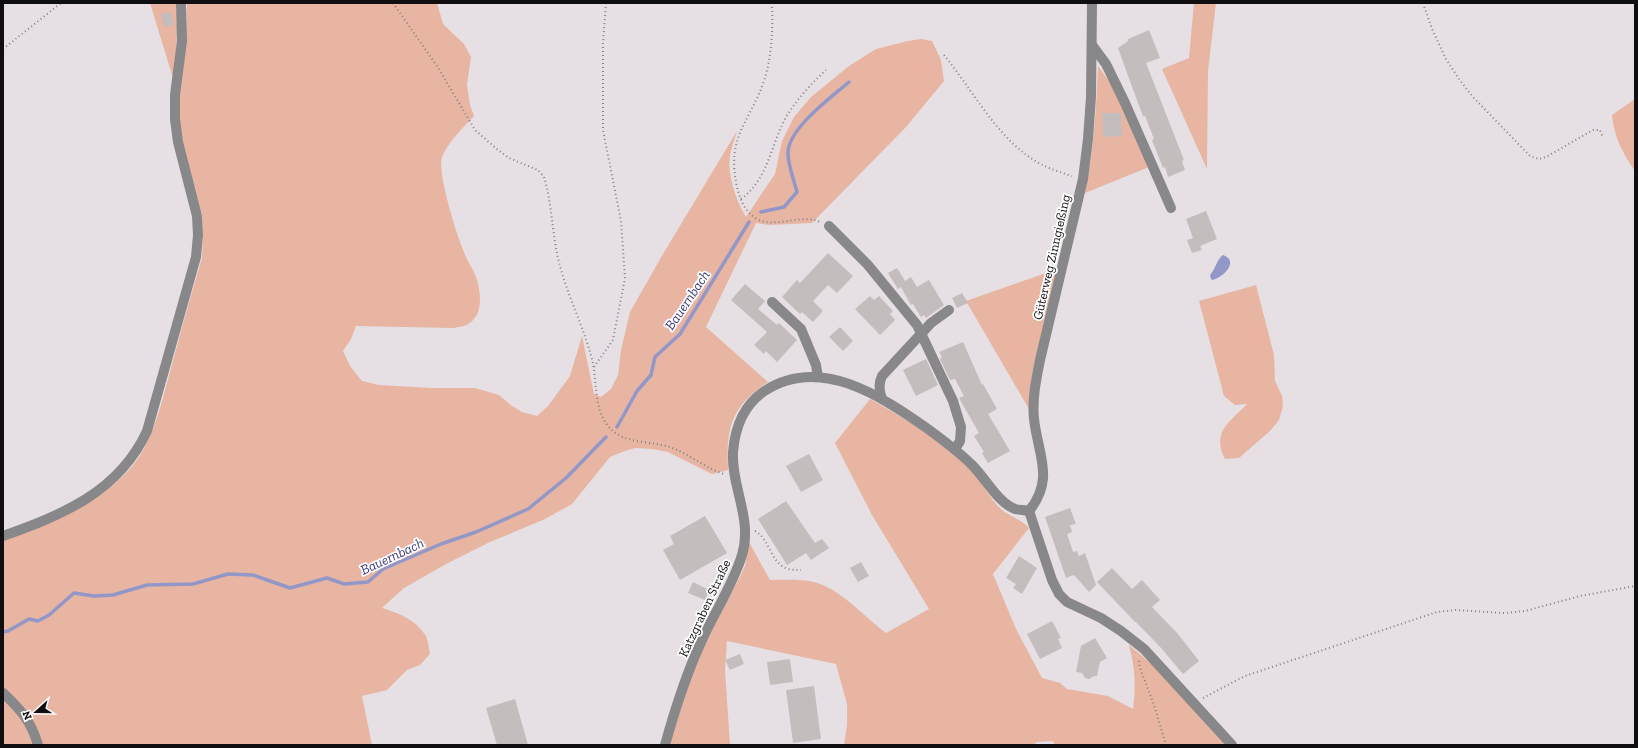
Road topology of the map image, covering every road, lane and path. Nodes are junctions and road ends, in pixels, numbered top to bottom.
1 (61, 3) edge
2 (181, 3) edge
3 (393, 3) edge
4 (606, 3) edge
5 (772, 3) edge
6 (1092, 3) edge
7 (1423, 3) edge
8 (1092, 45) junction
9 (3, 49) edge
10 (944, 55) dead end
11 (826, 70) dead end
12 (1603, 138) dead end
13 (1083, 179) junction
14 (741, 200) junction
15 (1171, 208) dead end
16 (829, 226) joint
17 (772, 302) dead end
18 (948, 310) dead end
19 (921, 334) junction
20 (594, 367) junction
21 (818, 377) junction
22 (882, 400) junction
23 (955, 449) junction
24 (735, 474) junction
25 (1029, 511) junction
26 (746, 529) junction
27 (3, 536) edge
28 (800, 570) dead end
29 (1635, 586) edge
30 (1144, 649) junction
31 (3, 693) edge
32 (1194, 703) junction
33 (38, 745) edge
34 (665, 745) edge
35 (1166, 745) edge
36 (1232, 745) edge

1 - 9 path
2 - 27 street
3 - 20 path
4 - 20 path
5 - 14 path
6 - 8 street, Güterweg Zinngießing
7 - 12 path
8 - 13 street, Güterweg Zinngießing
8 - 15 street
10 - 13 path
11 - 14 path
13 - 25 street, Güterweg Zinngießing
14 - 16 path
16 - 19 street
17 - 21 street
18 - 19 street
19 - 22 street
19 - 23 street
20 - 24 path
21 - 22 street, Katzgraben Straße
21 - 24 street, Katzgraben Straße
22 - 23 street, Katzgraben Straße
23 - 25 street, Katzgraben Straße
24 - 26 street, Katzgraben Straße
25 - 30 street
26 - 28 path
26 - 34 street, Katzgraben Straße
29 - 32 path
30 - 32 street
30 - 35 path
31 - 33 street
32 - 36 street

